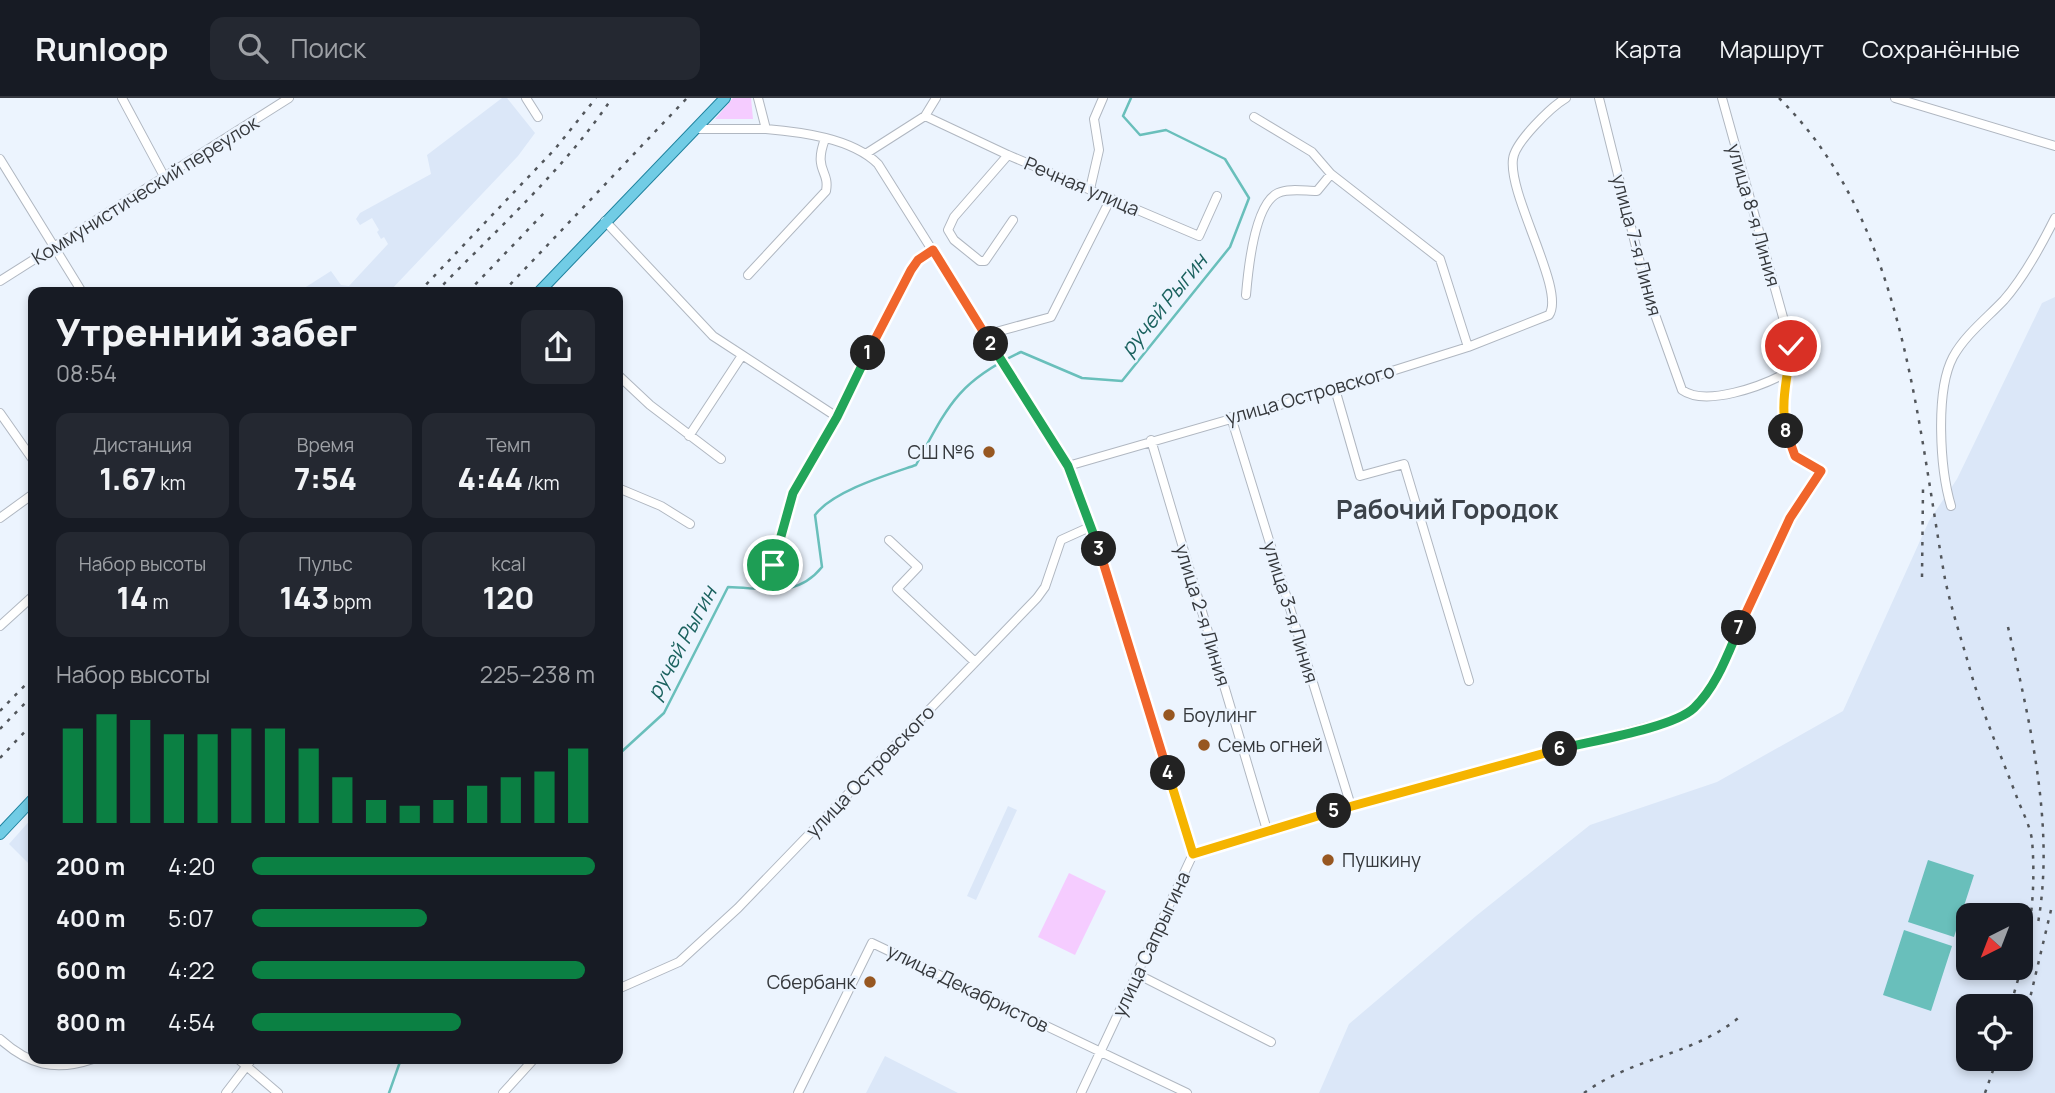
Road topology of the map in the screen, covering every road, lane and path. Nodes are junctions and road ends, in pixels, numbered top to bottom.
1 (122, 98) edge
2 (289, 98) edge
3 (526, 98) edge
4 (725, 98) edge
5 (758, 98) edge
6 (936, 98) edge
7 (1103, 98) edge
8 (1566, 98) edge
9 (1599, 98) edge
10 (1722, 98) edge
11 (1895, 98) edge
12 (925, 116) junction
13 (538, 117) dead end
14 (1254, 117) dead end
15 (697, 129) junction
16 (766, 129) junction
17 (825, 139) junction
18 (2055, 146) edge
19 (867, 153) junction
20 (1008, 155) junction
21 (0, 159) edge
22 (1331, 174) junction
23 (165, 178) junction
24 (1090, 189) junction
25 (1217, 196) dead end
26 (1111, 198) junction
27 (2055, 218) edge
28 (1013, 220) dead end
29 (605, 221) junction
30 (54, 247) junction
31 (933, 250) junction
32 (748, 275) dead end
33 (0, 281) edge
34 (79, 287) edge
35 (545, 287) edge
36 (1245, 295) dead end
37 (985, 335) junction
38 (1468, 347) junction
39 (741, 357) junction
40 (1786, 373) junction
41 (623, 379) edge
42 (1335, 389) junction
43 (0, 413) edge
44 (837, 417) junction
45 (1231, 417) junction
46 (689, 436) junction
47 (1151, 440) junction
48 (28, 453) edge
49 (721, 459) dead end
50 (1068, 466) junction
51 (623, 490) edge
52 (28, 498) edge
53 (1951, 506) dead end
54 (0, 518) edge
55 (690, 524) dead end
56 (1092, 526) junction
57 (889, 540) dead end
58 (773, 565) dead end
59 (28, 601) edge
60 (0, 626) edge
61 (975, 662) junction
62 (1469, 681) dead end
63 (1661, 723) joint
64 (28, 804) edge
65 (1352, 806) junction
66 (1267, 830) junction
67 (0, 834) edge
68 (1193, 854) junction
69 (1137, 974) junction
70 (623, 987) edge
71 (0, 1039) edge
72 (1271, 1042) dead end
73 (1101, 1052) junction
74 (28, 1060) edge
75 (38, 1064) edge
76 (75, 1064) edge
77 (248, 1064) edge
78 (252, 1064) edge
79 (529, 1064) edge
80 (226, 1093) edge
81 (278, 1093) edge
82 (503, 1093) edge
83 (798, 1093) edge
84 (1081, 1093) edge
85 (1186, 1093) edge

1 - 23 street
2 - 23 street, Коммунистический переулок
3 - 13 street
4 - 15 main road
5 - 16 street
6 - 12 street
7 - 24 street
8 - 38 street, улица Островского
9 - 40 street, улица 7-я Линия
10 - 40 street, улица 8-я Линия
11 - 18 street
12 - 19 street
12 - 20 street, Речная улица
14 - 22 street
15 - 16 street
15 - 29 main road
16 - 17 street
17 - 19 street
17 - 32 street
19 - 31 street
20 - 24 street, Речная улица
20 - 28 street
21 - 30 street
22 - 36 street
22 - 38 street
23 - 30 street, Коммунистический переулок
24 - 26 street, Речная улица
25 - 26 street, Речная улица
26 - 37 street
27 - 53 street
29 - 35 main road
29 - 39 street
30 - 33 street, Коммунистический переулок
30 - 34 street
31 - 37 street
31 - 44 street
37 - 50 street
38 - 42 street, улица Островского
39 - 44 street
39 - 46 street
40 - 63 street, улица 8-я Линия
41 - 46 street
42 - 45 street, улица Островского
42 - 62 street
43 - 48 street
44 - 58 street
45 - 47 street, улица Островского
45 - 65 street, улица 3-я Линия
46 - 49 street
47 - 50 street, улица Островского
47 - 66 street, улица 2-я Линия
50 - 56 street
51 - 55 street
52 - 54 street
56 - 61 street, улица Островского
56 - 68 street
57 - 61 street
59 - 60 street
61 - 70 street, улица Островского
63 - 65 street, улица Сапрыгина
64 - 67 main road
65 - 66 street, улица Сапрыгина
66 - 68 street, улица Сапрыгина
68 - 69 street, улица Сапрыгина
69 - 72 street
69 - 73 street, улица Сапрыгина
71 - 74 street
73 - 83 street, улица Декабристов
73 - 84 street, улица Сапрыгина
73 - 85 street
75 - 76 street
77 - 80 street
78 - 81 street
79 - 82 street

